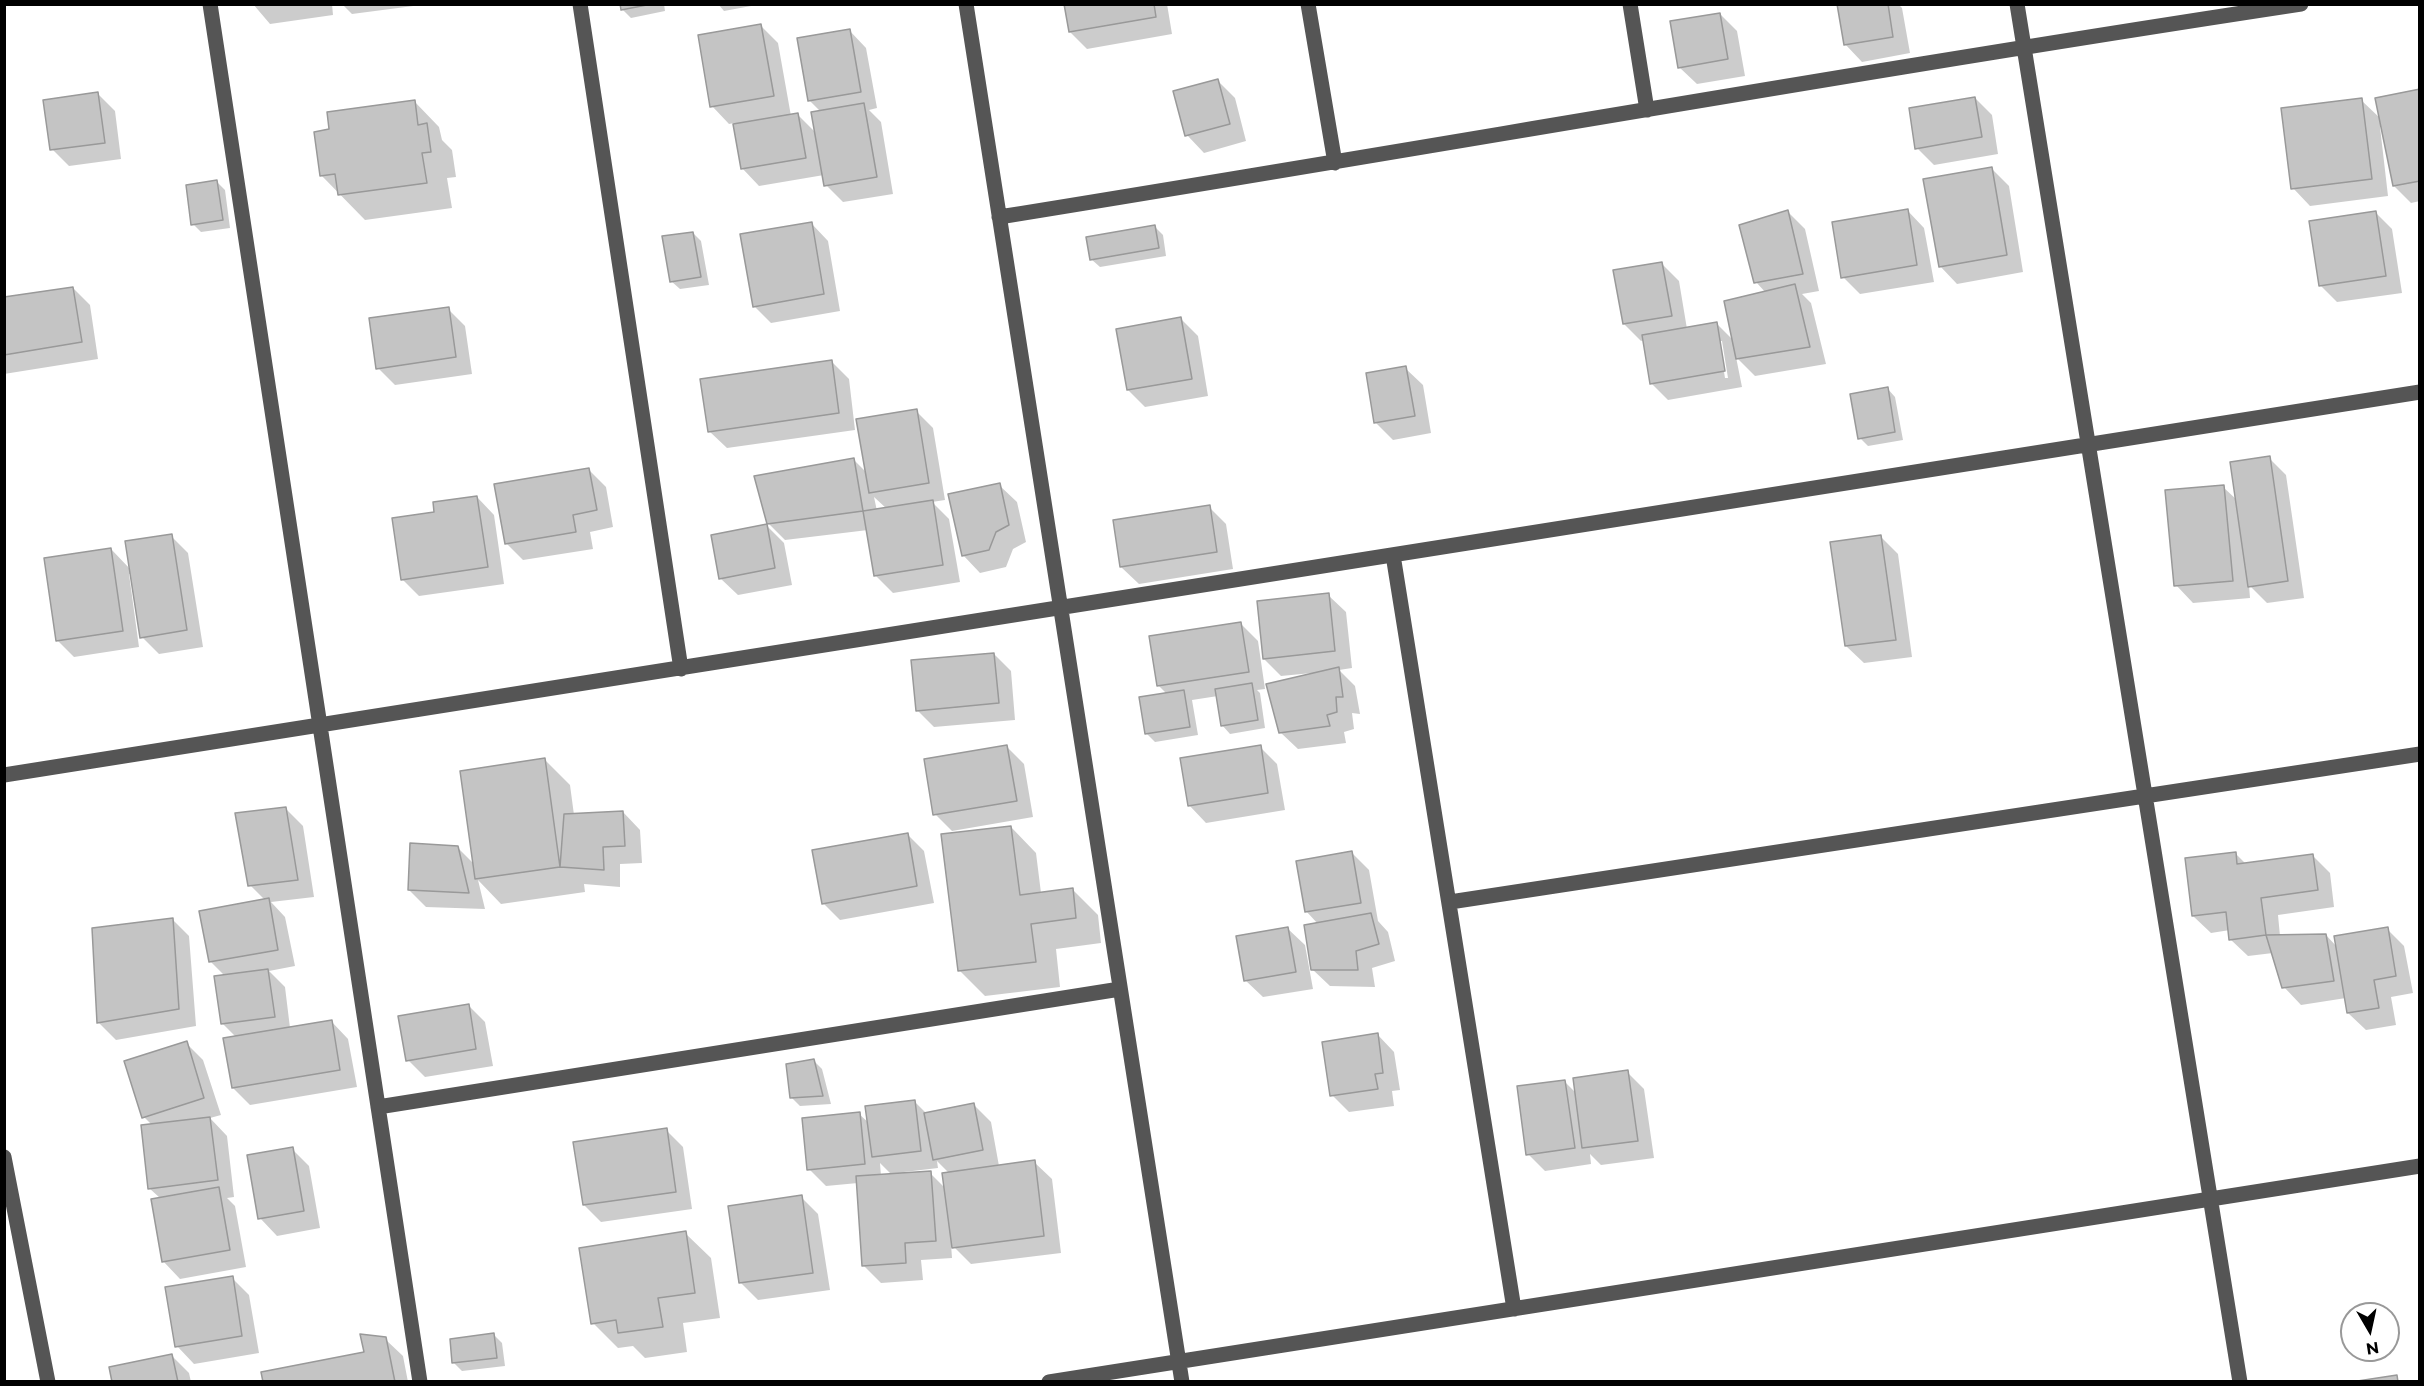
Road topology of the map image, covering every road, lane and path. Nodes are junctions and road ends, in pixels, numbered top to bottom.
1 (210, 4) edge
2 (580, 4) edge
3 (966, 4) edge
4 (1308, 4) edge
5 (1630, 4) edge
6 (2017, 4) edge
7 (2301, 4) edge
8 (2024, 46) junction
9 (1647, 110) junction
10 (1335, 163) junction
11 (999, 217) junction
12 (2420, 392) edge
13 (2088, 445) junction
14 (1393, 555) junction
15 (1060, 608) junction
16 (681, 669) junction
17 (319, 726) junction
18 (2420, 754) edge
19 (4, 775) edge
20 (2144, 796) junction
21 (1450, 902) junction
22 (1120, 989) junction
23 (378, 1107) junction
24 (4, 1157) edge
25 (2420, 1166) edge
26 (2210, 1199) junction
27 (1514, 1309) junction
28 (1178, 1361) junction
29 (48, 1382) edge
30 (420, 1382) edge
31 (1049, 1382) edge
32 (1182, 1382) edge
33 (2240, 1382) edge

1 - 17 street
2 - 16 street
3 - 11 street
4 - 10 street
5 - 9 street
6 - 8 street
7 - 8 street
8 - 9 street
8 - 13 street
9 - 10 street
10 - 11 street
11 - 15 street
12 - 13 street
13 - 14 street
13 - 20 street
14 - 15 street
14 - 21 street
15 - 16 street
15 - 22 street
16 - 17 street
17 - 19 street
17 - 23 street
18 - 20 street
20 - 21 street
20 - 26 street
21 - 27 street
22 - 23 street
22 - 28 street
23 - 30 street
24 - 29 street
25 - 26 street
26 - 27 street
26 - 33 street
27 - 28 street
28 - 31 street
28 - 32 street

